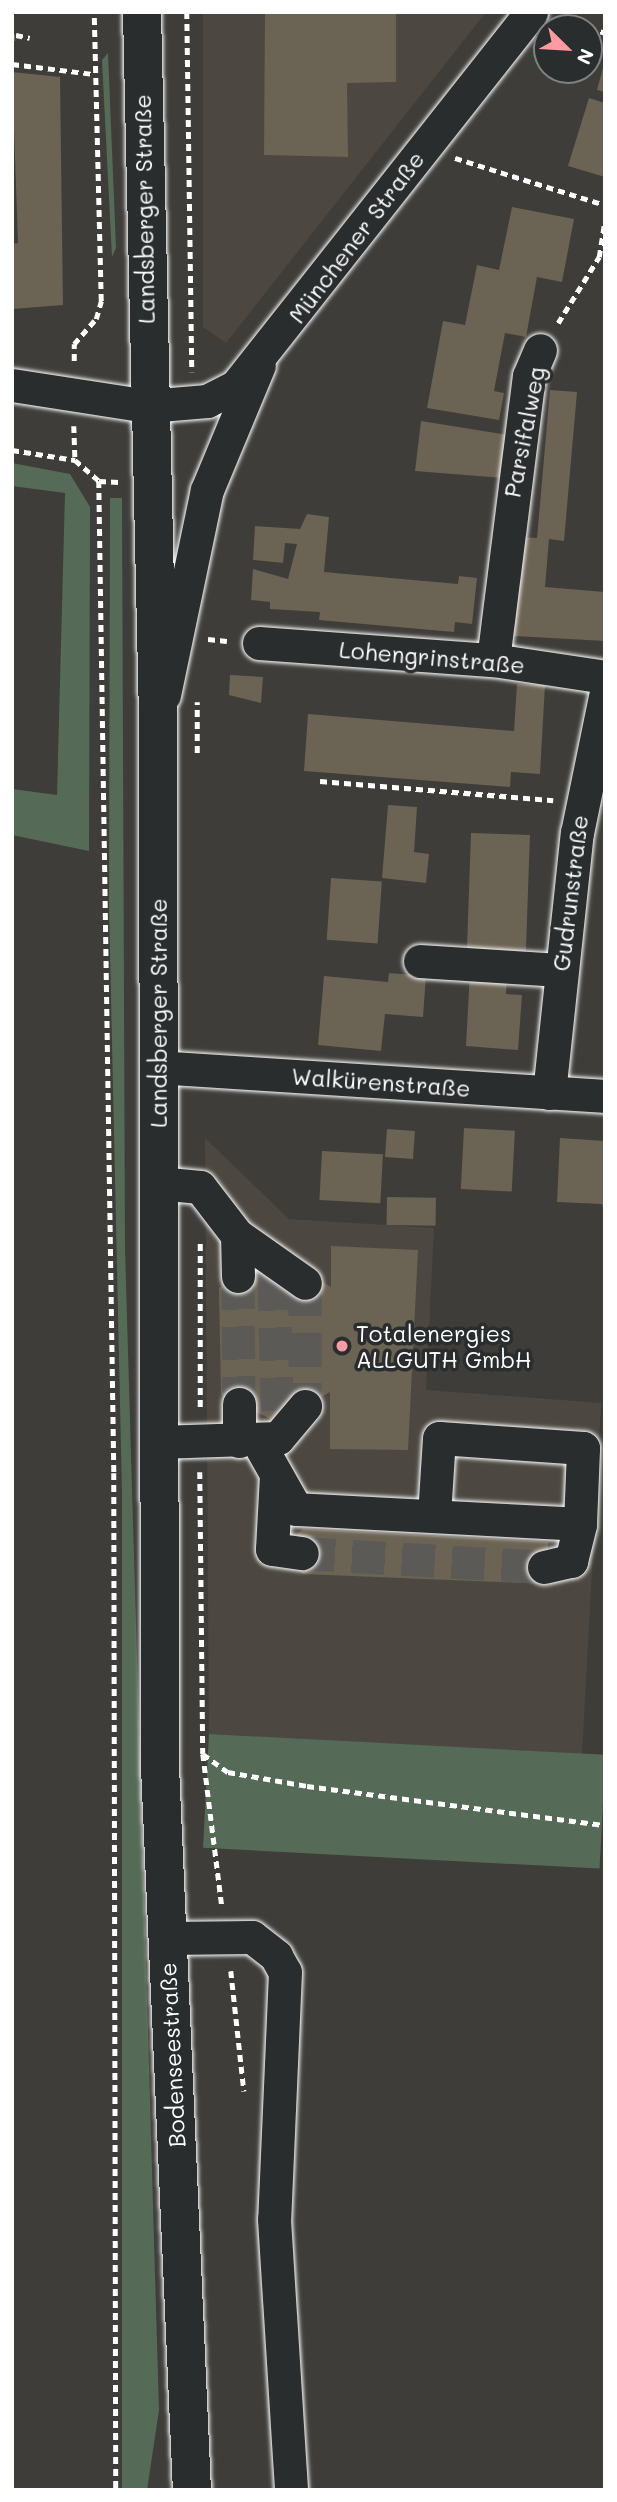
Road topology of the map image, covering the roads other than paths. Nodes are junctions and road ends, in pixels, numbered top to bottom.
1 (142, 12) edge
2 (531, 12) edge
3 (540, 350) road end
4 (259, 364) junction
5 (12, 385) edge
6 (148, 406) junction
7 (259, 643) dead end
8 (493, 660) junction
9 (605, 677) edge
10 (605, 695) edge
11 (158, 717) junction
12 (420, 961) dead end
13 (559, 970) junction
14 (157, 1068) junction
15 (549, 1093) junction
16 (605, 1096) edge
17 (158, 1183) junction
18 (237, 1235) junction
19 (238, 1276) tunnel mouth
20 (305, 1283) dead end
21 (239, 1404) tunnel mouth
22 (305, 1406) tunnel mouth
23 (248, 1440) junction
24 (158, 1442) junction
25 (276, 1475) junction
26 (435, 1515) junction
27 (580, 1524) junction
28 (302, 1553) tunnel mouth
29 (544, 1567) tunnel mouth
30 (160, 1620) joint
31 (167, 1938) junction
32 (192, 2490) edge
33 (291, 2490) edge

1 - 6 main road, Landsberger Straße
2 - 4 street, Münchener Straße
3 - 8 street, Parsifalweg
4 - 6 street, Münchener Straße
4 - 11 street
5 - 6 street
6 - 11 main road, Landsberger Straße
7 - 8 street, Lohengrinstraße
8 - 9 street, Lohengrinstraße
10 - 13 street, Gudrunstraße
11 - 14 main road, Landsberger Straße
12 - 13 street
13 - 15 street, Gudrunstraße
14 - 15 street, Walkürenstraße
14 - 17 main road, Landsberger Straße
15 - 16 street, Walkürenstraße
17 - 18 street
17 - 24 main road, Landsberger Straße
18 - 19 street
18 - 20 street
21 - 23 street
22 - 23 street
23 - 24 street
23 - 25 street
24 - 30 main road, Landsberger Straße
25 - 26 street
25 - 28 street
26 - 27 street
26 - 27 street
27 - 29 street
30 - 31 main road, Bodenseestraße
31 - 32 main road, Bodenseestraße
31 - 33 street

